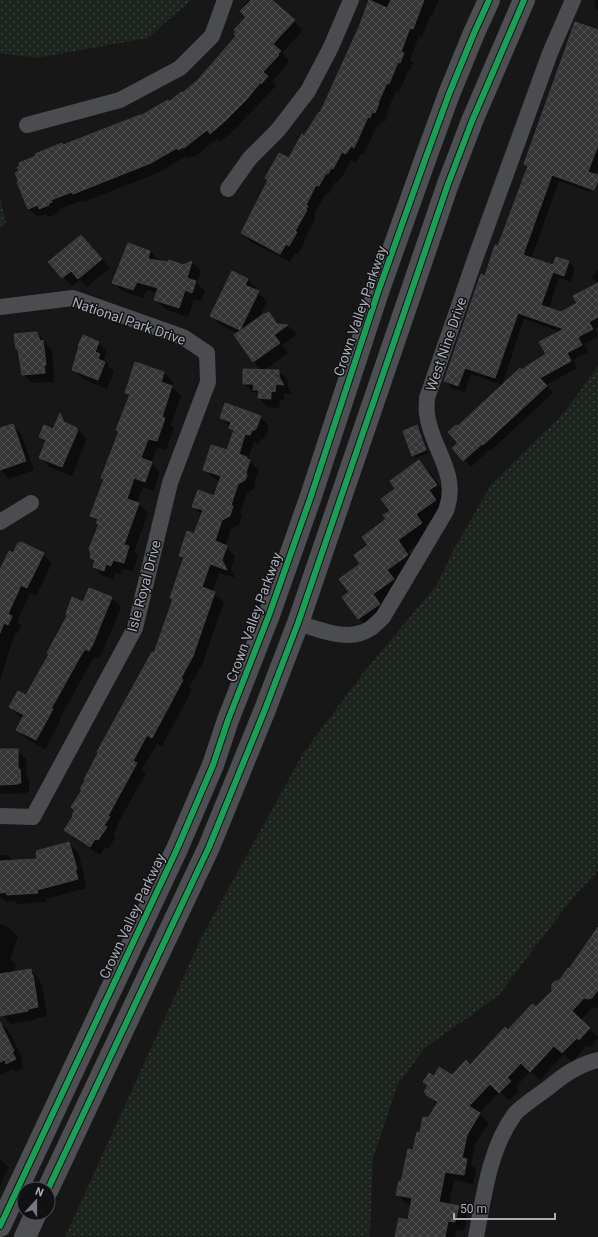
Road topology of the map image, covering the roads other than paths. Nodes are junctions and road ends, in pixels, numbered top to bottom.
1 (225, 0) edge
2 (351, 0) edge
3 (489, 0) edge
4 (524, 0) edge
5 (573, 0) edge
6 (27, 125) dead end
7 (228, 189) dead end
8 (0, 307) edge
9 (208, 353) joint
10 (310, 499) junction
11 (30, 503) dead end
12 (0, 522) edge
13 (298, 623) junction
14 (228, 720) junction
15 (0, 816) edge
16 (598, 1060) edge
17 (51, 1181) edge
18 (16, 1219) edge
19 (32, 1221) edge
20 (0, 1226) edge
21 (0, 1229) edge
22 (25, 1237) edge
23 (476, 1237) edge

1 - 6 street
2 - 7 street
3 - 10 main road, Crown Valley Parkway
4 - 13 main road
5 - 13 street, West Nine Drive
8 - 9 street, National Park Drive
9 - 15 street, Isle Royal Drive
10 - 13 main road
10 - 14 main road, Crown Valley Parkway
11 - 12 street
13 - 14 main road
13 - 17 main road
14 - 20 main road, Crown Valley Parkway
16 - 23 street
18 - 21 main road
19 - 22 main road

